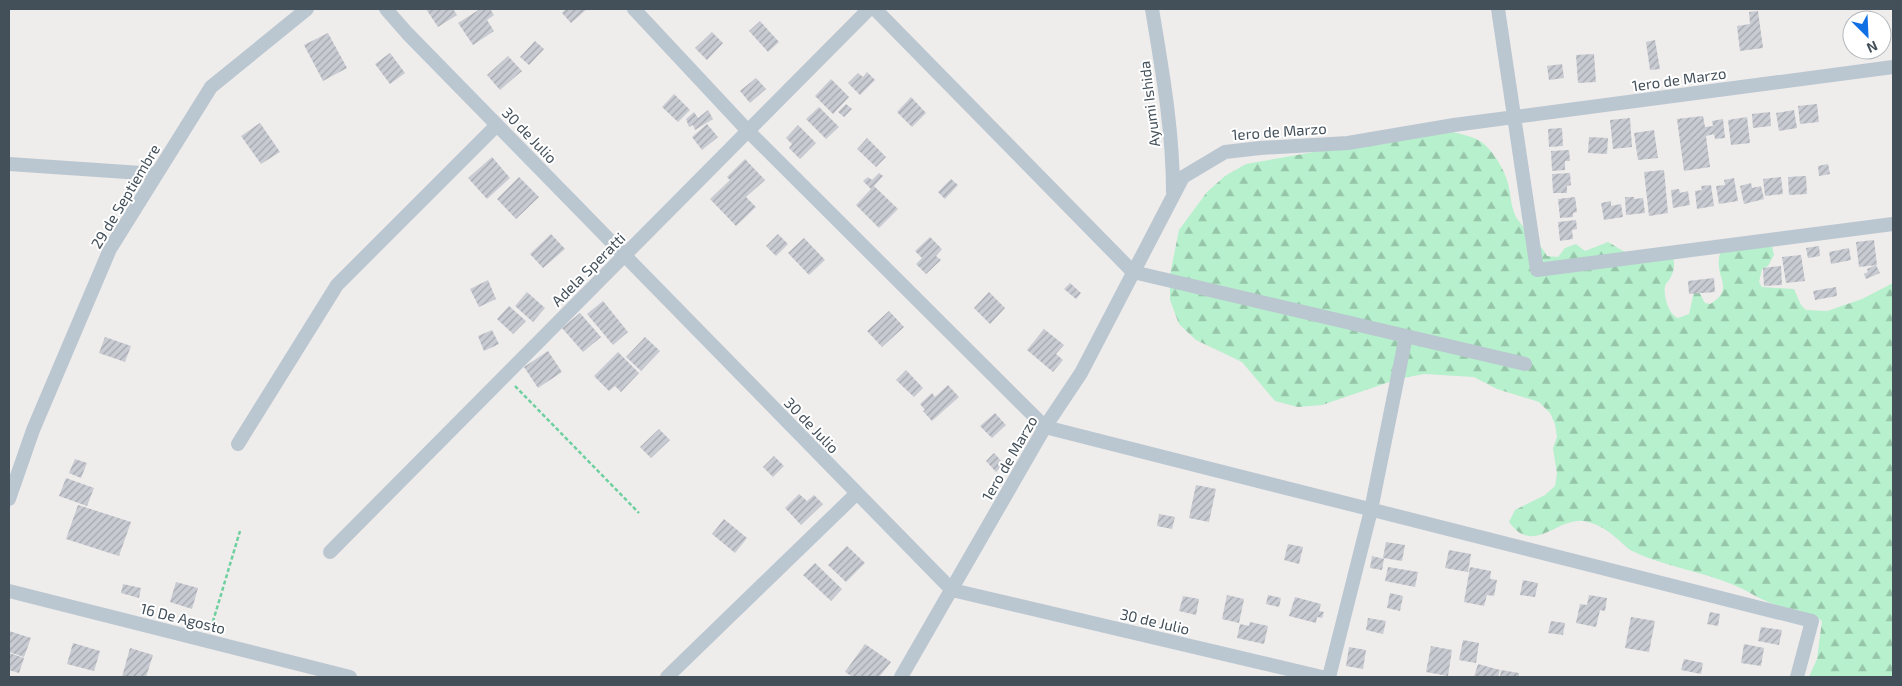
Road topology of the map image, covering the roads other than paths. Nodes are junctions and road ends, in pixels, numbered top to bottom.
1 (307, 9) edge
2 (386, 9) edge
3 (634, 9) edge
4 (869, 9) edge
5 (875, 9) edge
6 (1152, 9) edge
7 (1498, 9) edge
8 (1893, 67) edge
9 (1516, 117) junction
10 (497, 125) junction
11 (748, 131) junction
12 (9, 164) edge
13 (156, 174) junction
14 (1173, 196) junction
15 (1893, 224) edge
16 (624, 256) junction
17 (1133, 272) junction
18 (1406, 336) junction
19 (1525, 364) dead end
20 (1045, 427) junction
21 (238, 444) dead end
22 (856, 494) junction
23 (9, 499) edge
24 (1371, 510) junction
25 (330, 552) dead end
26 (952, 590) junction
27 (9, 591) edge
28 (350, 677) edge
29 (667, 677) edge
30 (901, 677) edge
31 (1322, 677) edge
32 (1329, 677) edge
33 (1797, 677) edge

1 - 13 street, 29 de Septiembre
2 - 10 street, 30 de Julio
3 - 11 street
4 - 11 street, Adela Speratti
5 - 17 street
6 - 14 street, Ayumi Ishida
7 - 9 street
8 - 9 street, 1ero de Marzo
9 - 14 street, 1ero de Marzo
9 - 15 street
10 - 16 street, 30 de Julio
10 - 21 street
11 - 16 street, Adela Speratti
11 - 20 street
12 - 13 street
13 - 23 street, 29 de Septiembre
14 - 17 street, 1ero de Marzo
16 - 22 street, 30 de Julio
16 - 25 street, Adela Speratti
17 - 18 street
17 - 20 street, 1ero de Marzo
18 - 19 street
18 - 24 street
20 - 24 street
20 - 26 street, 1ero de Marzo
22 - 26 street, 30 de Julio
22 - 29 street
24 - 32 street
24 - 33 street
26 - 30 street, 1ero de Marzo
26 - 31 street, 30 de Julio
27 - 28 street, 16 De Agosto

